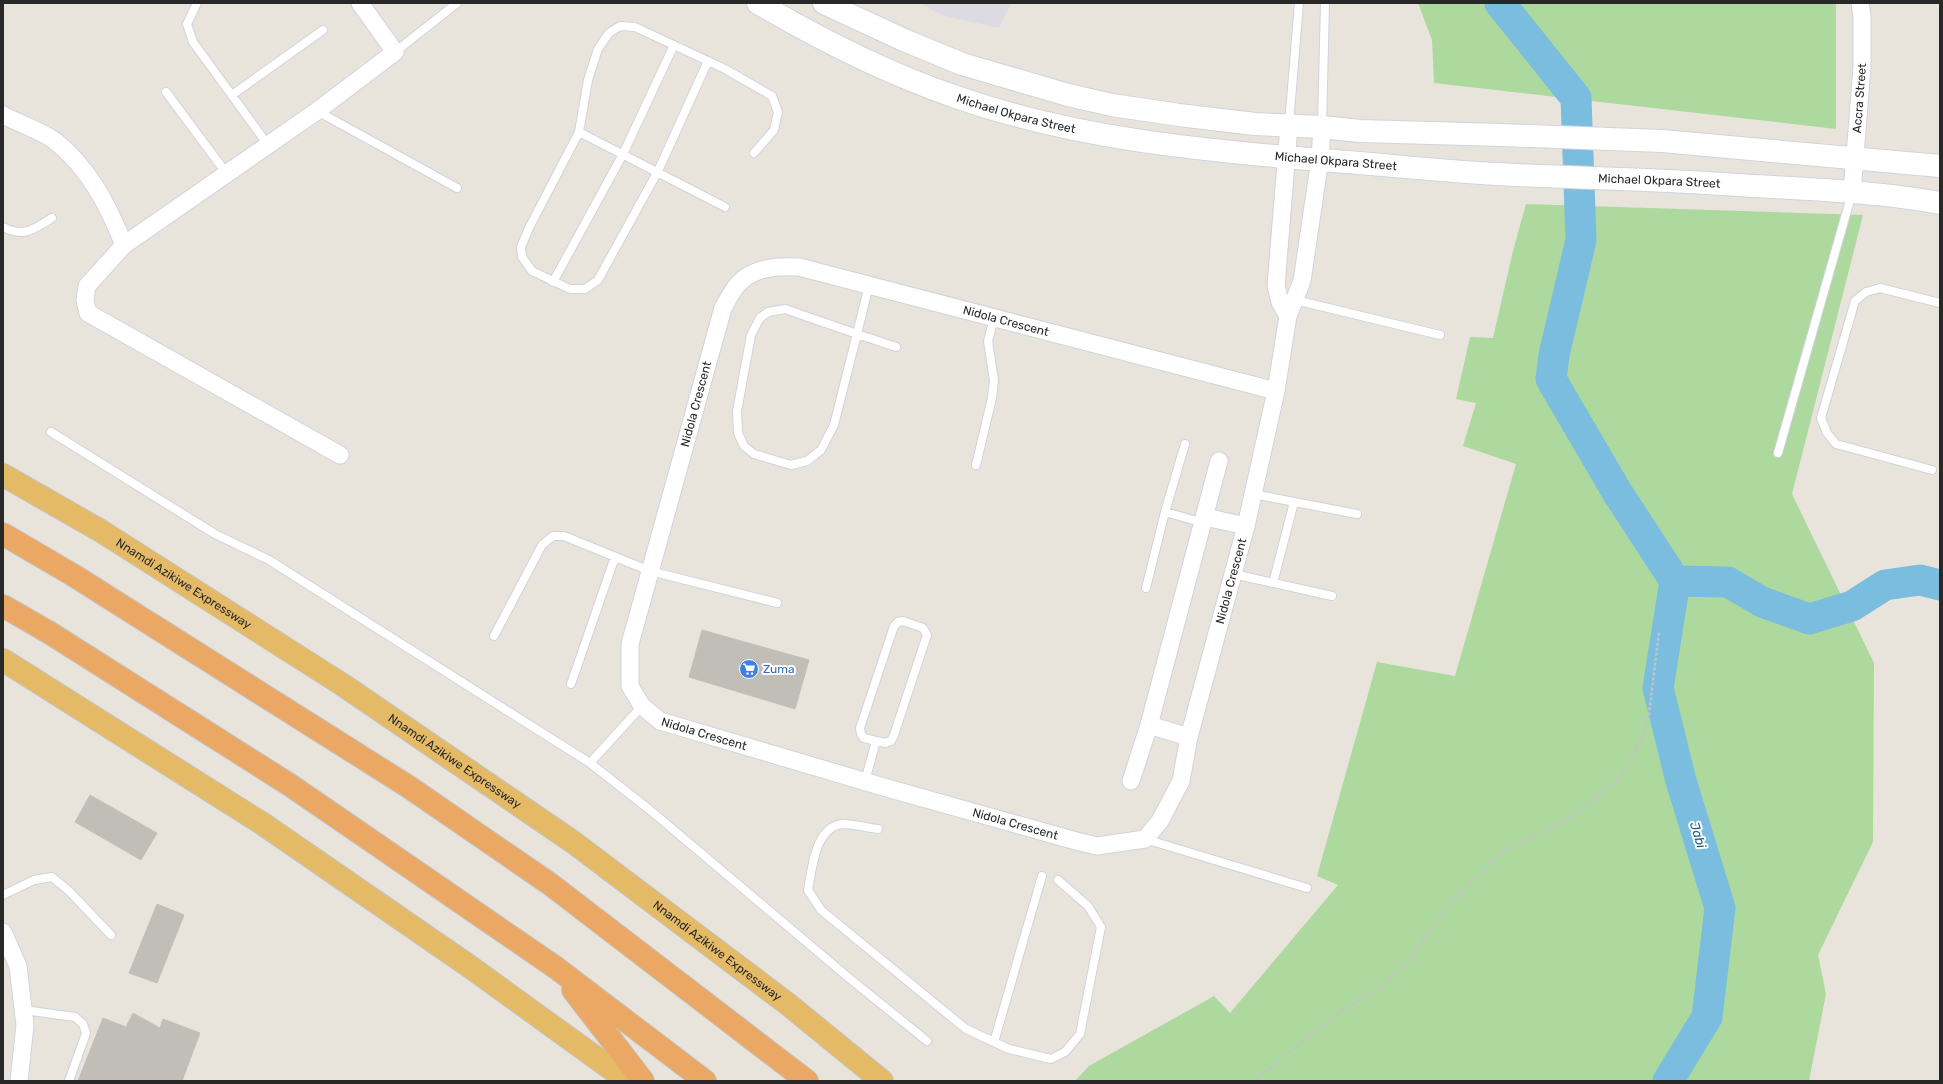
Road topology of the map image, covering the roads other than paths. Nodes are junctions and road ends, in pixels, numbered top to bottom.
1 (196, 3) edge
2 (360, 3) edge
3 (758, 3) edge
4 (824, 3) edge
5 (1298, 3) edge
6 (1325, 3) edge
7 (1860, 3) edge
8 (454, 4) edge
9 (323, 30) dead end
10 (674, 45) junction
11 (395, 52) junction
12 (708, 61) junction
13 (166, 92) dead end
14 (232, 95) junction
15 (317, 111) junction
16 (3, 115) edge
17 (1289, 126) junction
18 (1322, 127) junction
19 (579, 132) junction
20 (268, 145) junction
21 (623, 154) junction
22 (754, 154) dead end
23 (1286, 158) junction
24 (1854, 158) junction
25 (1320, 160) junction
26 (1940, 166) edge
27 (658, 171) junction
28 (227, 174) junction
29 (457, 188) dead end
30 (1852, 193) junction
31 (1940, 203) edge
32 (725, 207) dead end
33 (52, 218) dead end
34 (3, 227) edge
35 (124, 244) junction
36 (553, 282) junction
37 (869, 285) junction
38 (1295, 300) junction
39 (1940, 303) edge
40 (1288, 316) junction
41 (994, 318) junction
42 (857, 334) junction
43 (1440, 335) dead end
44 (896, 347) dead end
45 (1276, 392) junction
46 (51, 432) dead end
47 (1185, 444) dead end
48 (1778, 453) dead end
49 (340, 455) dead end
50 (1219, 461) dead end
51 (976, 465) dead end
52 (1932, 470) dead end
53 (3, 475) edge
54 (1253, 494) junction
55 (1294, 502) junction
56 (1165, 512) junction
57 (1357, 514) dead end
58 (1204, 520) junction
59 (1246, 526) junction
60 (3, 534) edge
61 (616, 557) junction
62 (650, 571) junction
63 (1232, 574) junction
64 (1273, 583) junction
65 (1146, 588) dead end
66 (1332, 596) dead end
67 (777, 603) dead end
68 (3, 606) edge
69 (494, 636) dead end
70 (3, 660) edge
71 (571, 684) dead end
72 (642, 706) junction
73 (1150, 725) junction
74 (1189, 737) junction
75 (876, 741) junction
76 (590, 763) junction
77 (865, 781) junction
78 (1131, 782) dead end
79 (878, 829) dead end
80 (1145, 839) junction
81 (1042, 876) dead end
82 (1058, 880) dead end
83 (1307, 888) dead end
84 (3, 895) edge
85 (3, 932) edge
86 (111, 935) dead end
87 (556, 967) junction
88 (24, 1010) junction
89 (927, 1041) dead end
90 (994, 1042) junction
91 (19, 1081) edge
92 (69, 1081) edge
93 (628, 1081) edge
94 (643, 1081) edge
95 (705, 1081) edge
96 (807, 1081) edge
97 (882, 1081) edge

1 - 14 lane
2 - 11 street
3 - 23 main road, Michael Okpara Street
4 - 17 main road
5 - 17 lane
6 - 18 lane
7 - 24 street, Accra Street
8 - 11 lane
9 - 14 lane
10 - 12 lane
10 - 19 lane
10 - 21 lane
11 - 15 street
12 - 22 lane
12 - 27 lane
13 - 28 lane
14 - 20 lane
15 - 20 street
15 - 29 lane
16 - 35 street
17 - 18 main road
17 - 23 street
18 - 24 main road
18 - 25 street, Nidola Crescent
19 - 21 lane
19 - 36 lane
20 - 28 street
21 - 27 lane
21 - 36 lane
23 - 25 main road, Michael Okpara Street
23 - 40 street
24 - 26 main road
24 - 30 street, Accra Street
25 - 30 main road, Michael Okpara Street
25 - 38 street, Nidola Crescent
27 - 32 lane
27 - 36 lane
28 - 35 street
30 - 31 main road, Michael Okpara Street
30 - 48 lane
33 - 34 lane
35 - 49 street
37 - 41 street, Nidola Crescent
37 - 42 lane
37 - 62 street, Nidola Crescent
38 - 40 street, Nidola Crescent
38 - 43 lane
39 - 52 lane
40 - 45 street, Nidola Crescent
41 - 45 street, Nidola Crescent
41 - 51 lane
42 - 42 lane
42 - 44 lane
45 - 54 street, Nidola Crescent
46 - 76 lane
47 - 56 lane
50 - 58 street
53 - 97 highway, Nnamdi Azikiwe Expressway
54 - 55 lane
54 - 59 street, Nidola Crescent
55 - 57 lane
55 - 64 lane
56 - 58 lane
56 - 65 lane
58 - 59 street
58 - 73 street
59 - 63 street, Nidola Crescent
60 - 96 highway
61 - 62 lane
61 - 69 lane
61 - 71 lane
62 - 67 lane
62 - 72 street, Nidola Crescent
63 - 64 lane
63 - 74 street, Nidola Crescent
64 - 66 lane
68 - 87 highway
70 - 93 highway
72 - 76 lane
72 - 77 street, Nidola Crescent
73 - 74 street
73 - 78 street
74 - 80 street, Nidola Crescent
75 - 75 lane
75 - 77 lane
76 - 89 lane
77 - 80 street, Nidola Crescent
79 - 90 lane
80 - 83 lane
81 - 90 lane
82 - 90 lane
84 - 86 lane
85 - 88 street
87 - 94 highway
87 - 95 highway
88 - 91 street
88 - 92 lane

